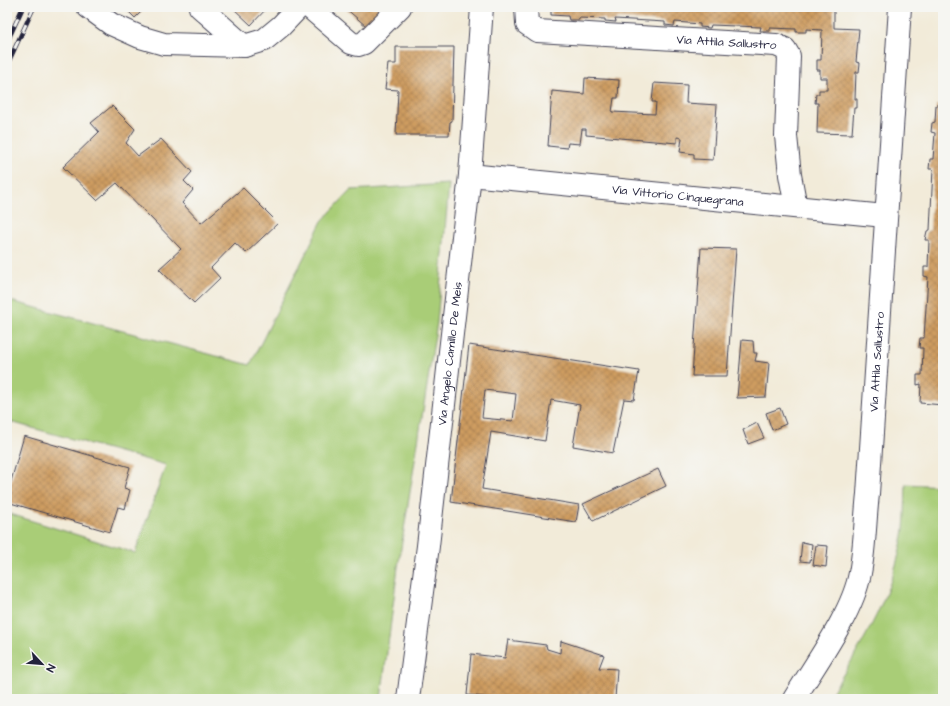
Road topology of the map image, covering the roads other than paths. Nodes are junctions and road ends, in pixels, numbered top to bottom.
1 (88, 7) edge
2 (200, 7) edge
3 (299, 7) edge
4 (309, 7) edge
5 (400, 7) edge
6 (482, 7) edge
7 (526, 7) edge
8 (900, 7) edge
9 (244, 46) junction
10 (470, 175) junction
11 (796, 208) junction
12 (885, 216) junction
13 (408, 699) edge
14 (794, 699) edge

1 - 9 street
2 - 9 street
3 - 9 street
4 - 5 street
6 - 10 street, Via Angelo Camillo De Meis
7 - 11 street, Via Attila Sallustro
8 - 12 street, Via Attila Sallustro
10 - 11 street, Via Vittorio Cinquegrana
10 - 13 street, Via Angelo Camillo De Meis
11 - 12 street, Via Vittorio Cinquegrana
12 - 14 street, Via Attila Sallustro

